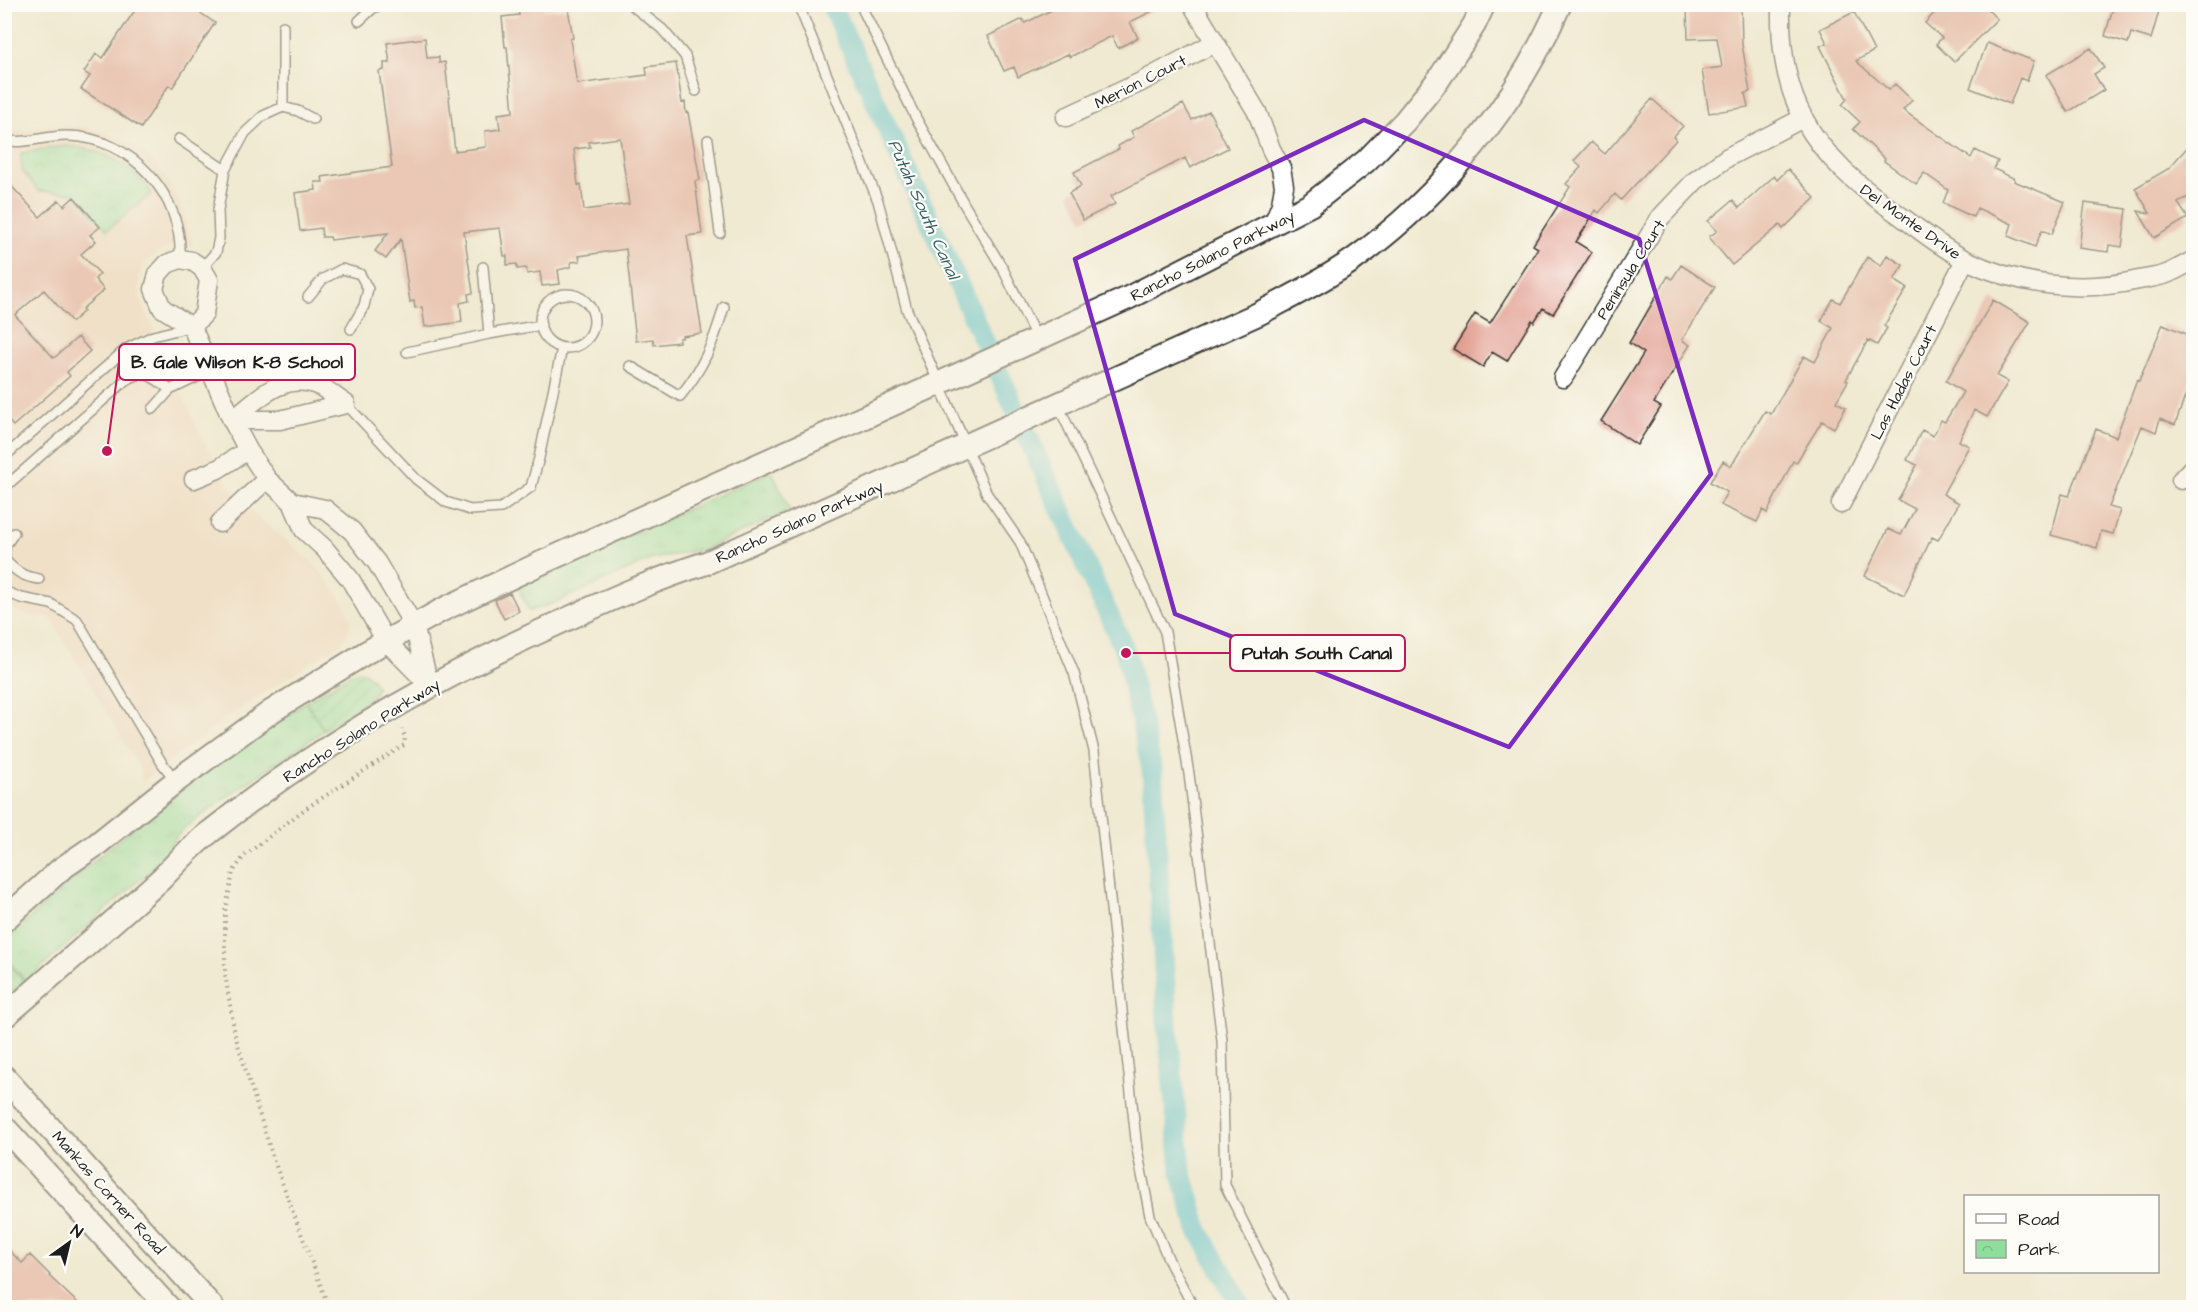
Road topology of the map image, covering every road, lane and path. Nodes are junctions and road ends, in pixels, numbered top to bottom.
1 (382, 4) edge
2 (630, 4) edge
3 (798, 4) edge
4 (860, 4) edge
5 (1192, 4) edge
6 (1484, 4) edge
7 (1560, 4) edge
8 (1781, 4) edge
9 (359, 21) dead end
10 (283, 27) dead end
11 (1214, 43) junction
12 (696, 91) dead end
13 (283, 107) junction
14 (1066, 117) dead end
15 (1803, 118) junction
16 (313, 119) dead end
17 (4, 140) edge
18 (179, 140) dead end
19 (708, 140) dead end
20 (225, 170) junction
21 (1273, 224) junction
22 (720, 233) dead end
23 (180, 258) junction
24 (1965, 260) junction
25 (2193, 260) edge
26 (483, 267) dead end
27 (202, 268) junction
28 (308, 297) dead end
29 (724, 307) dead end
30 (541, 325) junction
31 (192, 327) junction
32 (351, 329) dead end
33 (489, 334) junction
34 (1028, 343) junction
35 (562, 348) junction
36 (407, 352) dead end
37 (630, 366) dead end
38 (210, 370) junction
39 (1563, 378) dead end
40 (948, 379) junction
41 (170, 390) junction
42 (346, 404) junction
43 (1055, 406) junction
44 (153, 409) dead end
45 (232, 420) junction
46 (973, 443) junction
47 (248, 450) junction
48 (4, 457) edge
49 (194, 479) dead end
50 (267, 479) junction
51 (4, 488) edge
52 (292, 502) junction
53 (1840, 504) dead end
54 (220, 523) dead end
55 (14, 533) dead end
56 (5, 560) edge
57 (39, 579) dead end
58 (4, 591) edge
59 (414, 626) junction
60 (386, 641) junction
61 (430, 686) junction
62 (402, 729) dead end
63 (176, 781) junction
64 (4, 920) edge
65 (4, 1017) edge
66 (4, 1077) edge
67 (4, 1127) edge
68 (169, 1308) edge
69 (213, 1308) edge
70 (329, 1308) edge
71 (1194, 1308) edge
72 (1286, 1308) edge

1 - 9 lane
2 - 12 lane
3 - 40 lane
4 - 34 lane
5 - 11 street
6 - 21 street, Rancho Solano Parkway
7 - 43 street, Rancho Solano Parkway
8 - 15 street, Del Monte Drive
10 - 13 lane
11 - 14 street, Merion Court
11 - 21 street
13 - 16 lane
13 - 20 lane
15 - 24 street, Del Monte Drive
15 - 39 street, Peninsula Court
17 - 23 lane
18 - 20 lane
19 - 22 lane
20 - 27 lane
21 - 34 street, Rancho Solano Parkway
23 - 27 street
23 - 31 street
24 - 25 street, Del Monte Drive
24 - 53 street, Las Hadas Court
26 - 33 lane
27 - 31 street
28 - 32 lane
29 - 37 lane
30 - 33 lane
30 - 35 lane
30 - 35 lane
31 - 38 street
31 - 48 lane
33 - 36 lane
34 - 40 street, Rancho Solano Parkway
35 - 42 lane
38 - 41 lane
38 - 45 street
40 - 46 lane
40 - 59 street, Rancho Solano Parkway
41 - 44 lane
41 - 51 lane
42 - 45 street
42 - 45 street
43 - 46 street, Rancho Solano Parkway
43 - 72 lane
45 - 47 street
46 - 61 street, Rancho Solano Parkway
46 - 71 lane
47 - 49 street
47 - 50 street
50 - 52 street
50 - 54 street
52 - 59 street
52 - 60 street
55 - 56 lane
56 - 57 lane
58 - 63 lane
59 - 60 street, Rancho Solano Parkway
59 - 61 street
60 - 61 street
60 - 63 street, Rancho Solano Parkway
61 - 65 street, Rancho Solano Parkway
62 - 70 path
63 - 64 street, Rancho Solano Parkway
66 - 69 street, Mankas Corner Road
67 - 68 street, Mankas Corner Road

